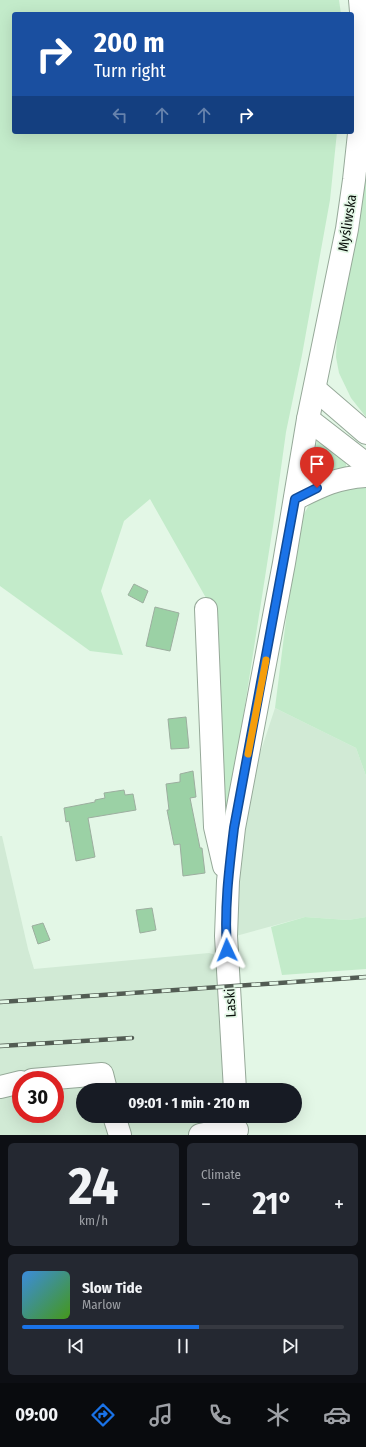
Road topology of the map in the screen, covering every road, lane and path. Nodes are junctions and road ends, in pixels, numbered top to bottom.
1 (360, 0) edge
2 (364, 34) edge
3 (315, 389) junction
4 (308, 419) junction
5 (365, 432) edge
6 (358, 458) edge
7 (366, 476) edge
8 (295, 499) junction
9 (206, 609) dead end
10 (228, 881) junction
11 (64, 1077) edge
12 (104, 1083) edge
13 (234, 1083) edge
14 (12, 1084) edge
15 (0, 1087) edge
16 (116, 1123) edge
17 (236, 1127) edge
18 (120, 1135) edge
19 (200, 1135) edge

1 - 2 street, Myśliwska
2 - 3 street, Myśliwska
3 - 4 street, Myśliwska
3 - 5 street
4 - 6 street
4 - 8 street, Laski
5 - 6 street
7 - 8 street
8 - 10 street, Laski
9 - 10 street
10 - 13 street, Laski
11 - 12 street
14 - 15 street
16 - 18 street
17 - 19 street

